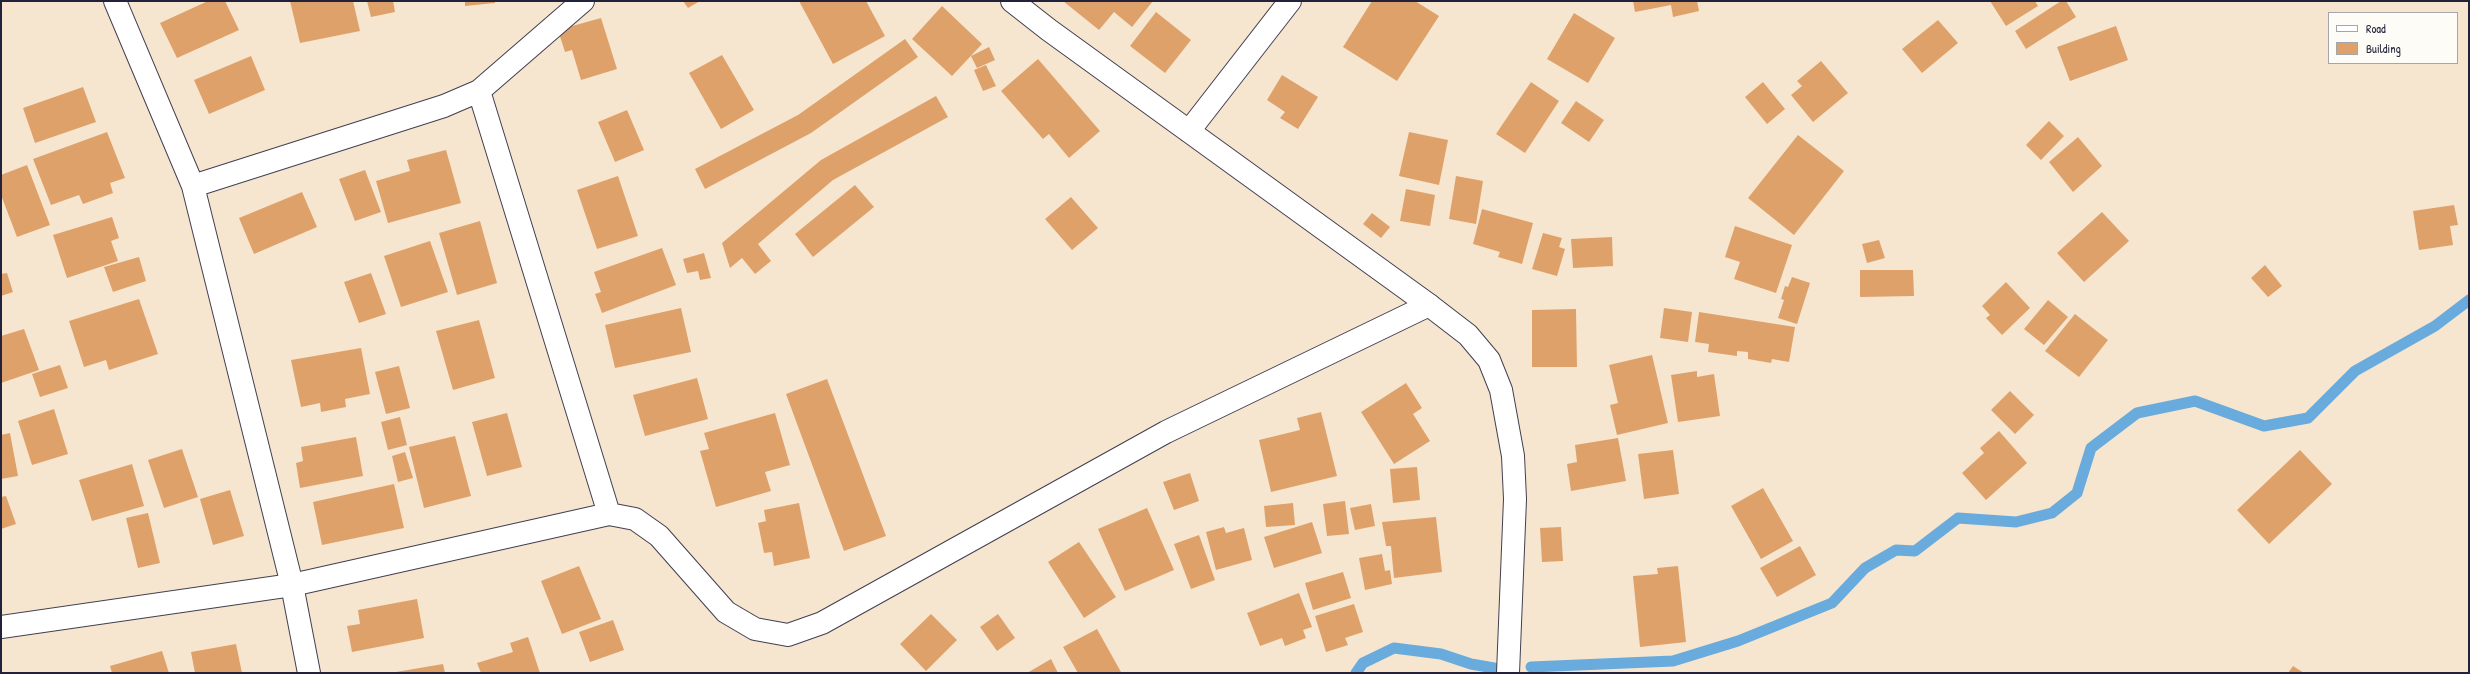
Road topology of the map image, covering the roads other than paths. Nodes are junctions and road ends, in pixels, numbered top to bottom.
1 (115, 1) edge
2 (583, 1) edge
3 (1012, 1) edge
4 (1290, 1) edge
5 (479, 91) junction
6 (1189, 131) junction
7 (193, 186) junction
8 (1429, 305) junction
9 (609, 514) junction
10 (292, 585) junction
11 (1, 627) edge
12 (309, 673) edge
13 (1508, 673) edge

1 - 7 street
2 - 5 street
3 - 6 street
4 - 6 street
5 - 7 street
5 - 9 street
6 - 8 street
7 - 10 street
8 - 9 street
8 - 13 street
9 - 10 street
10 - 11 street
10 - 12 street

